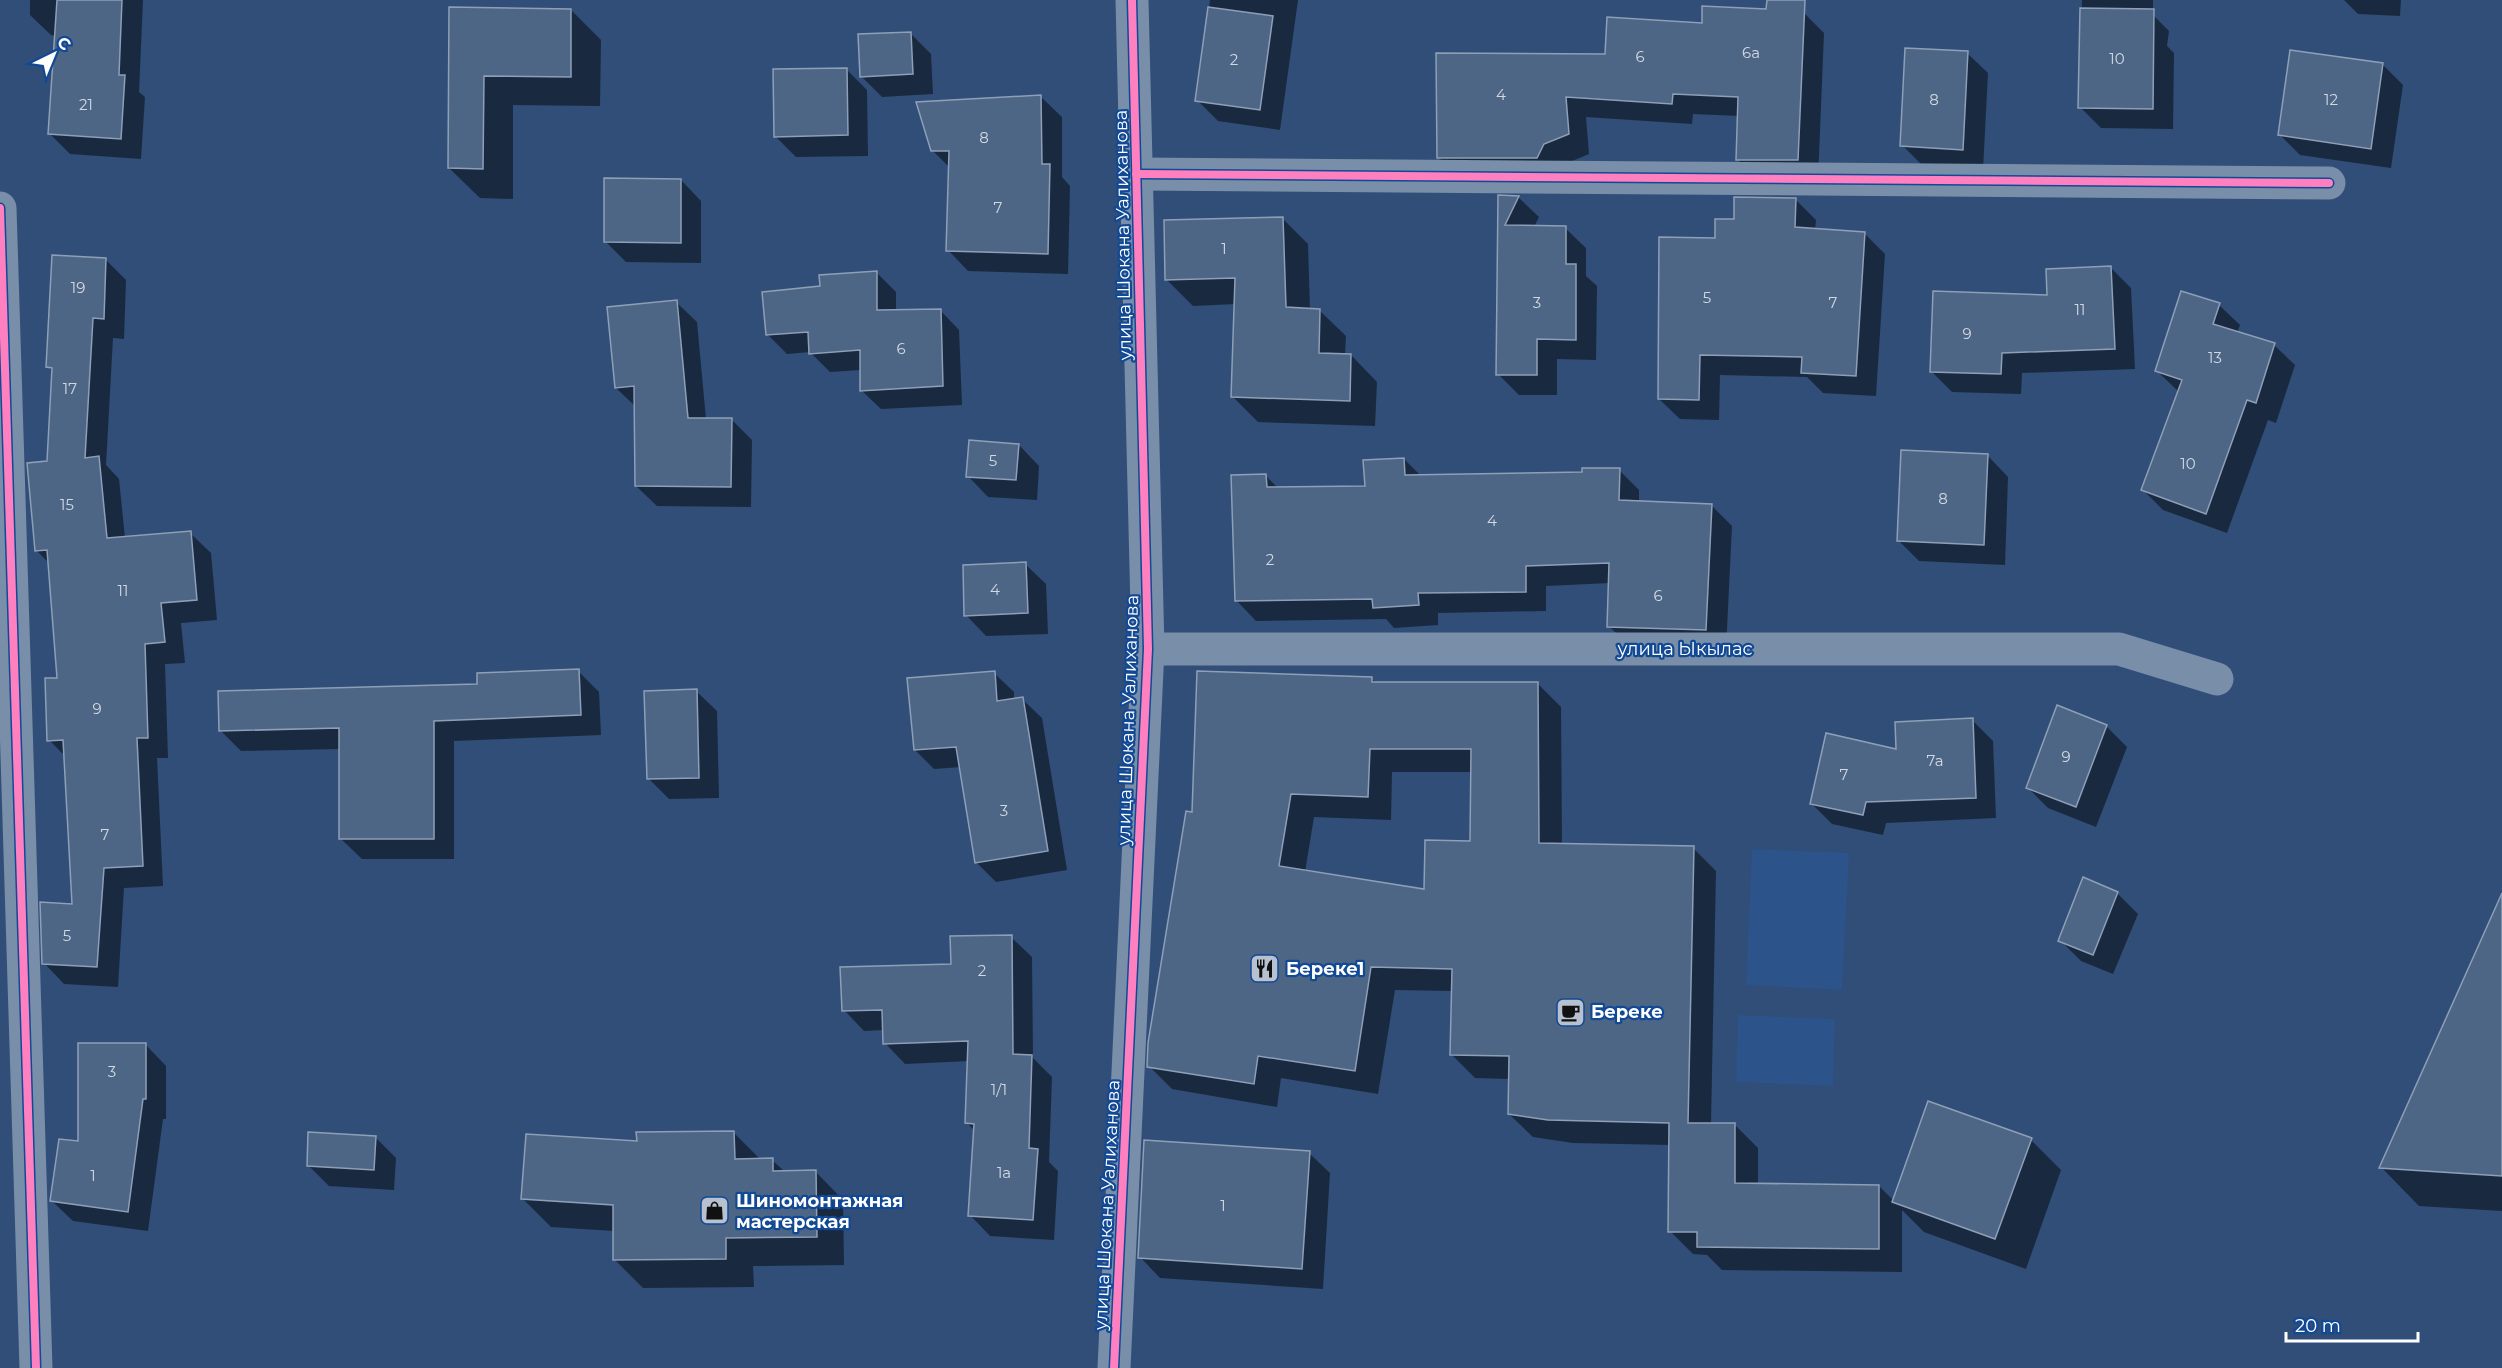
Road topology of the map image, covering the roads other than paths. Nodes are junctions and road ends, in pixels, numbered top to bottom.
1 (1132, 0) edge
2 (1136, 174) junction
3 (2329, 183) dead end
4 (0, 208) edge
5 (1148, 650) junction
6 (2217, 679) dead end
7 (36, 1368) edge
8 (1114, 1368) edge

1 - 2 street, улица Шокана Уалиханова
2 - 3 street
2 - 5 street, улица Шокана Уалиханова
4 - 7 street
5 - 6 street, улица Ыкылас
5 - 8 street, улица Шокана Уалиханова

